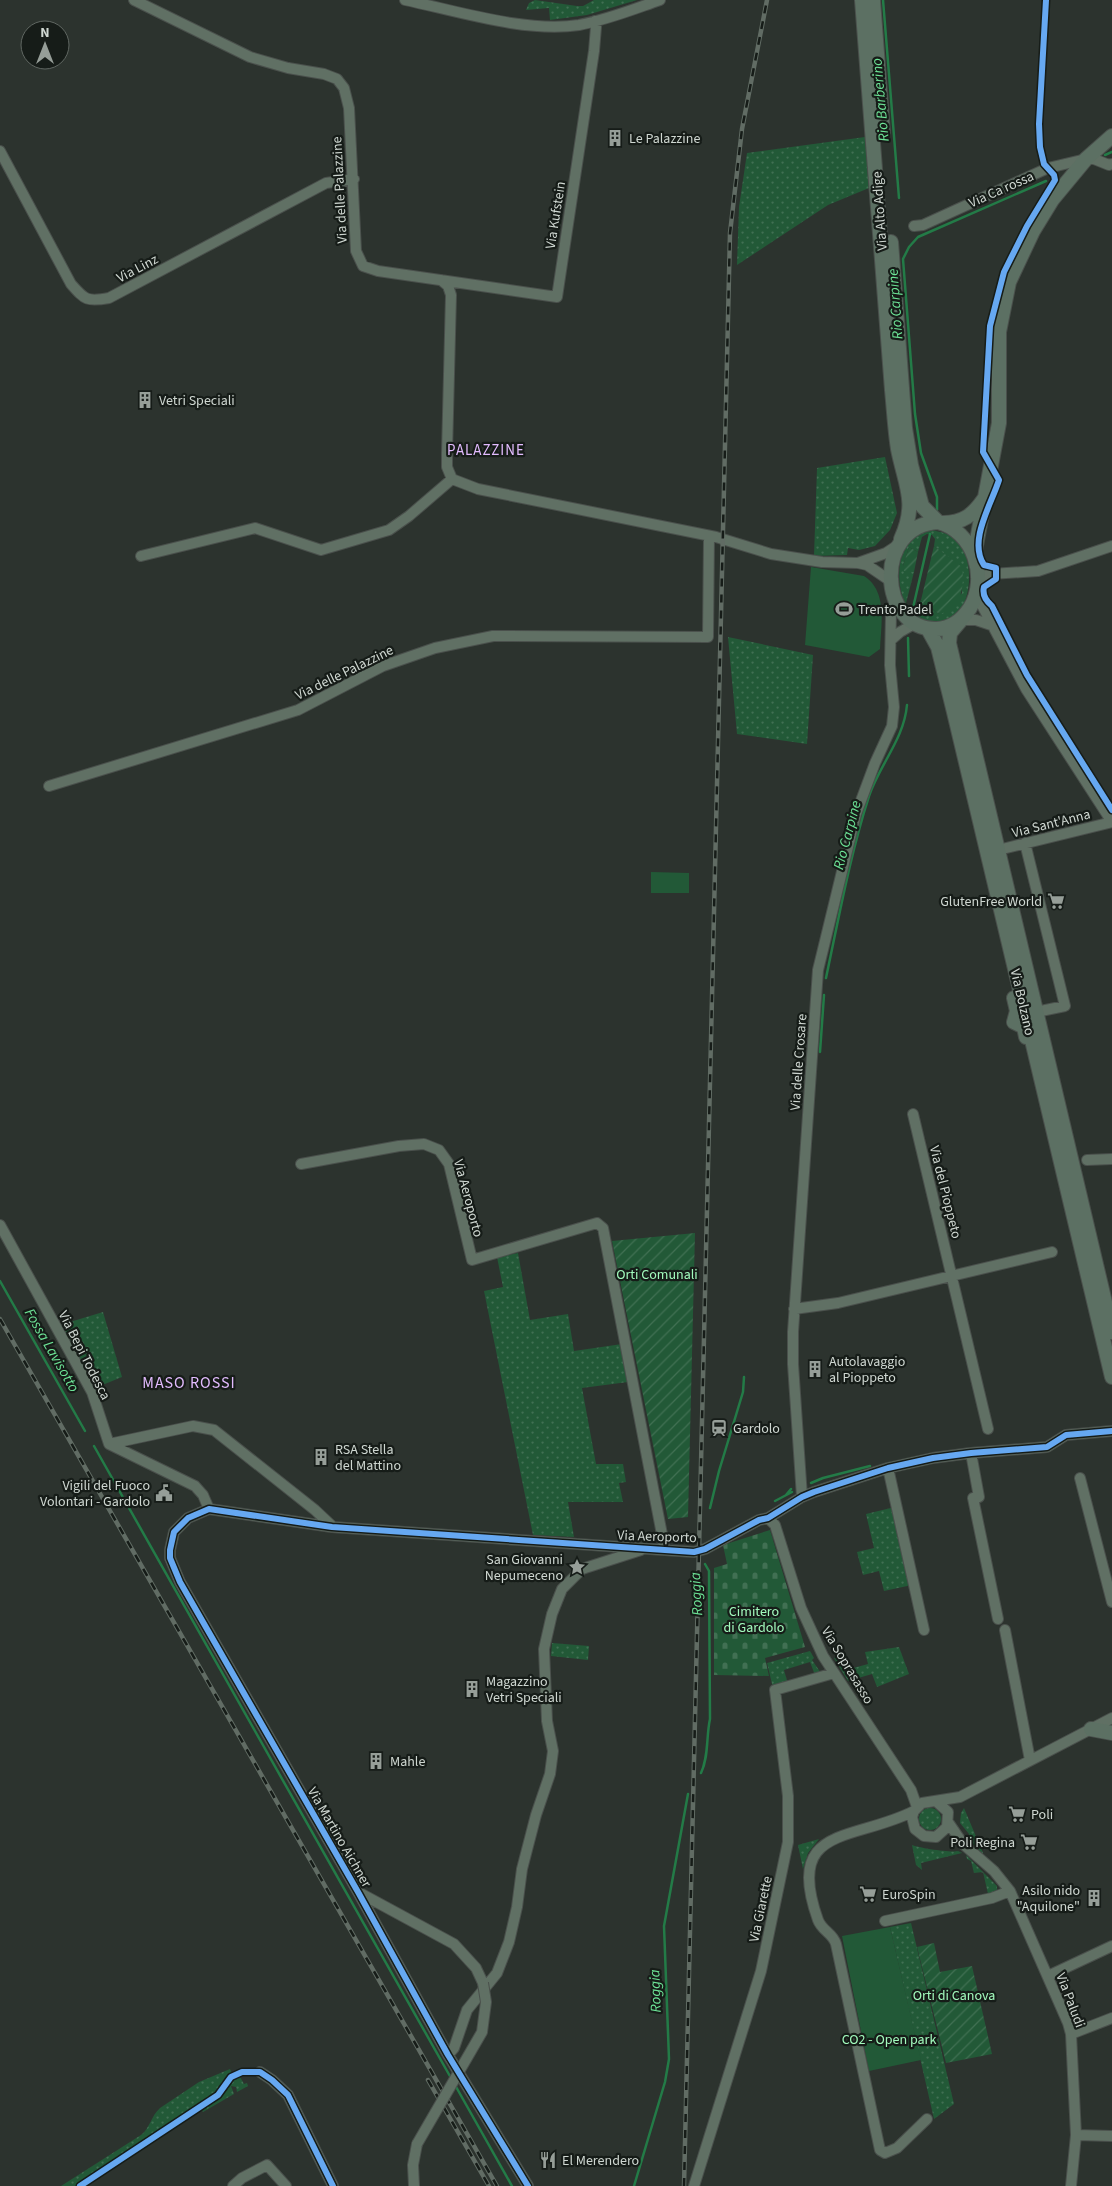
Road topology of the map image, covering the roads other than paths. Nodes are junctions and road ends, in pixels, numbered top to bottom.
1 (134, 0) edge
2 (405, 0) edge
3 (660, 0) edge
4 (862, 0) edge
5 (873, 0) edge
6 (595, 21) junction
7 (1112, 136) edge
8 (0, 151) edge
9 (1086, 159) junction
10 (1112, 164) edge
11 (354, 179) junction
12 (914, 226) dead end
13 (441, 280) junction
14 (452, 480) junction
15 (986, 496) junction
16 (940, 522) junction
17 (709, 536) junction
18 (900, 542) junction
19 (1112, 546) edge
20 (142, 556) dead end
21 (975, 559) junction
22 (858, 563) junction
23 (991, 574) junction
24 (977, 578) junction
25 (892, 582) junction
26 (976, 594) junction
27 (896, 600) junction
28 (961, 620) junction
29 (914, 624) junction
30 (994, 626) junction
31 (928, 629) junction
32 (890, 640) junction
33 (971, 692) dead end
34 (976, 760) junction
35 (49, 786) dead end
36 (1112, 822) edge
37 (1026, 843) junction
38 (998, 850) junction
39 (1036, 1012) junction
40 (913, 1114) dead end
41 (1112, 1159) edge
42 (1087, 1160) dead end
43 (301, 1164) dead end
44 (0, 1225) edge
45 (1052, 1252) dead end
46 (952, 1276) junction
47 (794, 1309) junction
48 (1112, 1332) edge
49 (1112, 1377) edge
50 (988, 1429) dead end
51 (1112, 1431) edge
52 (109, 1444) junction
53 (971, 1453) junction
54 (888, 1468) junction
55 (1080, 1478) dead end
56 (802, 1497) junction
57 (209, 1509) junction
58 (768, 1518) junction
59 (332, 1527) junction
60 (644, 1548) junction
61 (665, 1550) junction
62 (1112, 1602) edge
63 (998, 1619) dead end
64 (924, 1630) dead end
65 (1005, 1630) dead end
66 (834, 1672) junction
67 (1112, 1718) edge
68 (1091, 1729) junction
69 (1112, 1733) edge
70 (1030, 1760) junction
71 (911, 1790) junction
72 (960, 1797) junction
73 (932, 1802) junction
74 (915, 1809) junction
75 (948, 1817) junction
76 (892, 1821) junction
77 (915, 1829) junction
78 (936, 1837) junction
79 (963, 1844) junction
80 (1010, 1891) junction
81 (358, 1892) junction
82 (885, 1921) dead end
83 (1112, 1946) edge
84 (1048, 1976) junction
85 (1112, 2018) edge
86 (1070, 2034) junction
87 (448, 2055) junction
88 (260, 2072) dead end
89 (927, 2119) dead end
90 (1076, 2134) junction
91 (1112, 2136) edge
92 (233, 2186) edge
93 (286, 2186) edge
94 (333, 2186) edge
95 (414, 2186) edge
96 (528, 2186) edge
97 (694, 2186) edge
98 (1071, 2186) edge

1 - 11 street, Via delle Palazzine
2 - 6 street
3 - 6 street
4 - 18 main road, Via Alto Adige
5 - 16 main road, Via Alto Adige
6 - 13 street, Via Kufstein
7 - 9 main road, Via Ca rossa
8 - 11 street, Via Linz
9 - 10 street
9 - 12 street, Via Ca rossa
9 - 15 main road
11 - 13 street, Via delle Palazzine
13 - 14 street
14 - 17 street
14 - 20 street
15 - 16 main road
15 - 21 main road
16 - 18 main road
16 - 21 main road
17 - 22 street
17 - 35 street, Via delle Palazzine
18 - 22 street
18 - 25 main road
19 - 23 street
21 - 23 street
21 - 24 main road
22 - 25 street
23 - 24 street
24 - 26 main road
25 - 27 main road
26 - 28 main road
26 - 30 street, Via Sant'Anna
27 - 29 main road
27 - 32 street, Via delle Crosare
28 - 30 street
28 - 31 main road
28 - 34 main road, Via Bolzano
29 - 31 main road
29 - 32 street
30 - 36 street, Via Sant'Anna
31 - 49 main road
32 - 47 street, Via delle Crosare
33 - 34 main road
34 - 38 main road, Via Bolzano
36 - 37 street, Via Sant'Anna
37 - 38 street, Via Sant'Anna
37 - 39 street, Via Bolzano
38 - 39 main road, Via Bolzano
39 - 48 main road, Via Bolzano
40 - 46 street, Via del Pioppeto
41 - 42 street
43 - 61 street, Via Aeroporto
44 - 52 street, Via Bepi Todesca
45 - 46 street
46 - 47 street
46 - 50 street, Via del Pioppeto
47 - 56 street, Via delle Crosare
51 - 53 street, Via Aeroporto
52 - 57 street
52 - 59 street
53 - 54 street, Via Aeroporto
53 - 63 street
54 - 56 street, Via Aeroporto
54 - 64 street
55 - 62 street
56 - 58 street, Via Aeroporto
57 - 59 street, Via Aeroporto
57 - 81 street, Via Martino Aichner
58 - 61 street, Via Aeroporto
58 - 66 street, Via Soprasasso
59 - 60 street, Via Aeroporto
60 - 61 street, Via Aeroporto
60 - 87 street
65 - 70 street
66 - 71 street, Via Soprasasso
66 - 97 street, Via Giarette
67 - 68 street
68 - 69 main road
68 - 70 street
70 - 72 street
71 - 73 street, Via Soprasasso
71 - 74 street, Via Soprasasso
72 - 73 street
72 - 75 street
73 - 74 street
73 - 75 street, Via Soprasasso
74 - 76 street
74 - 77 street, Via Soprasasso
75 - 78 street
75 - 79 street, Via Paludi
76 - 77 street
76 - 89 street
77 - 78 street
78 - 79 street, Via Paludi
79 - 80 street, Via Paludi
80 - 82 street
80 - 84 street, Via Paludi
81 - 87 street, Via Martino Aichner
81 - 95 street, bridge
83 - 84 street
84 - 86 street, Via Paludi
85 - 86 street
86 - 90 street, Via Paludi
87 - 96 street, Via Martino Aichner
88 - 94 street
90 - 91 street
90 - 98 street, Via Paludi
92 - 93 street

